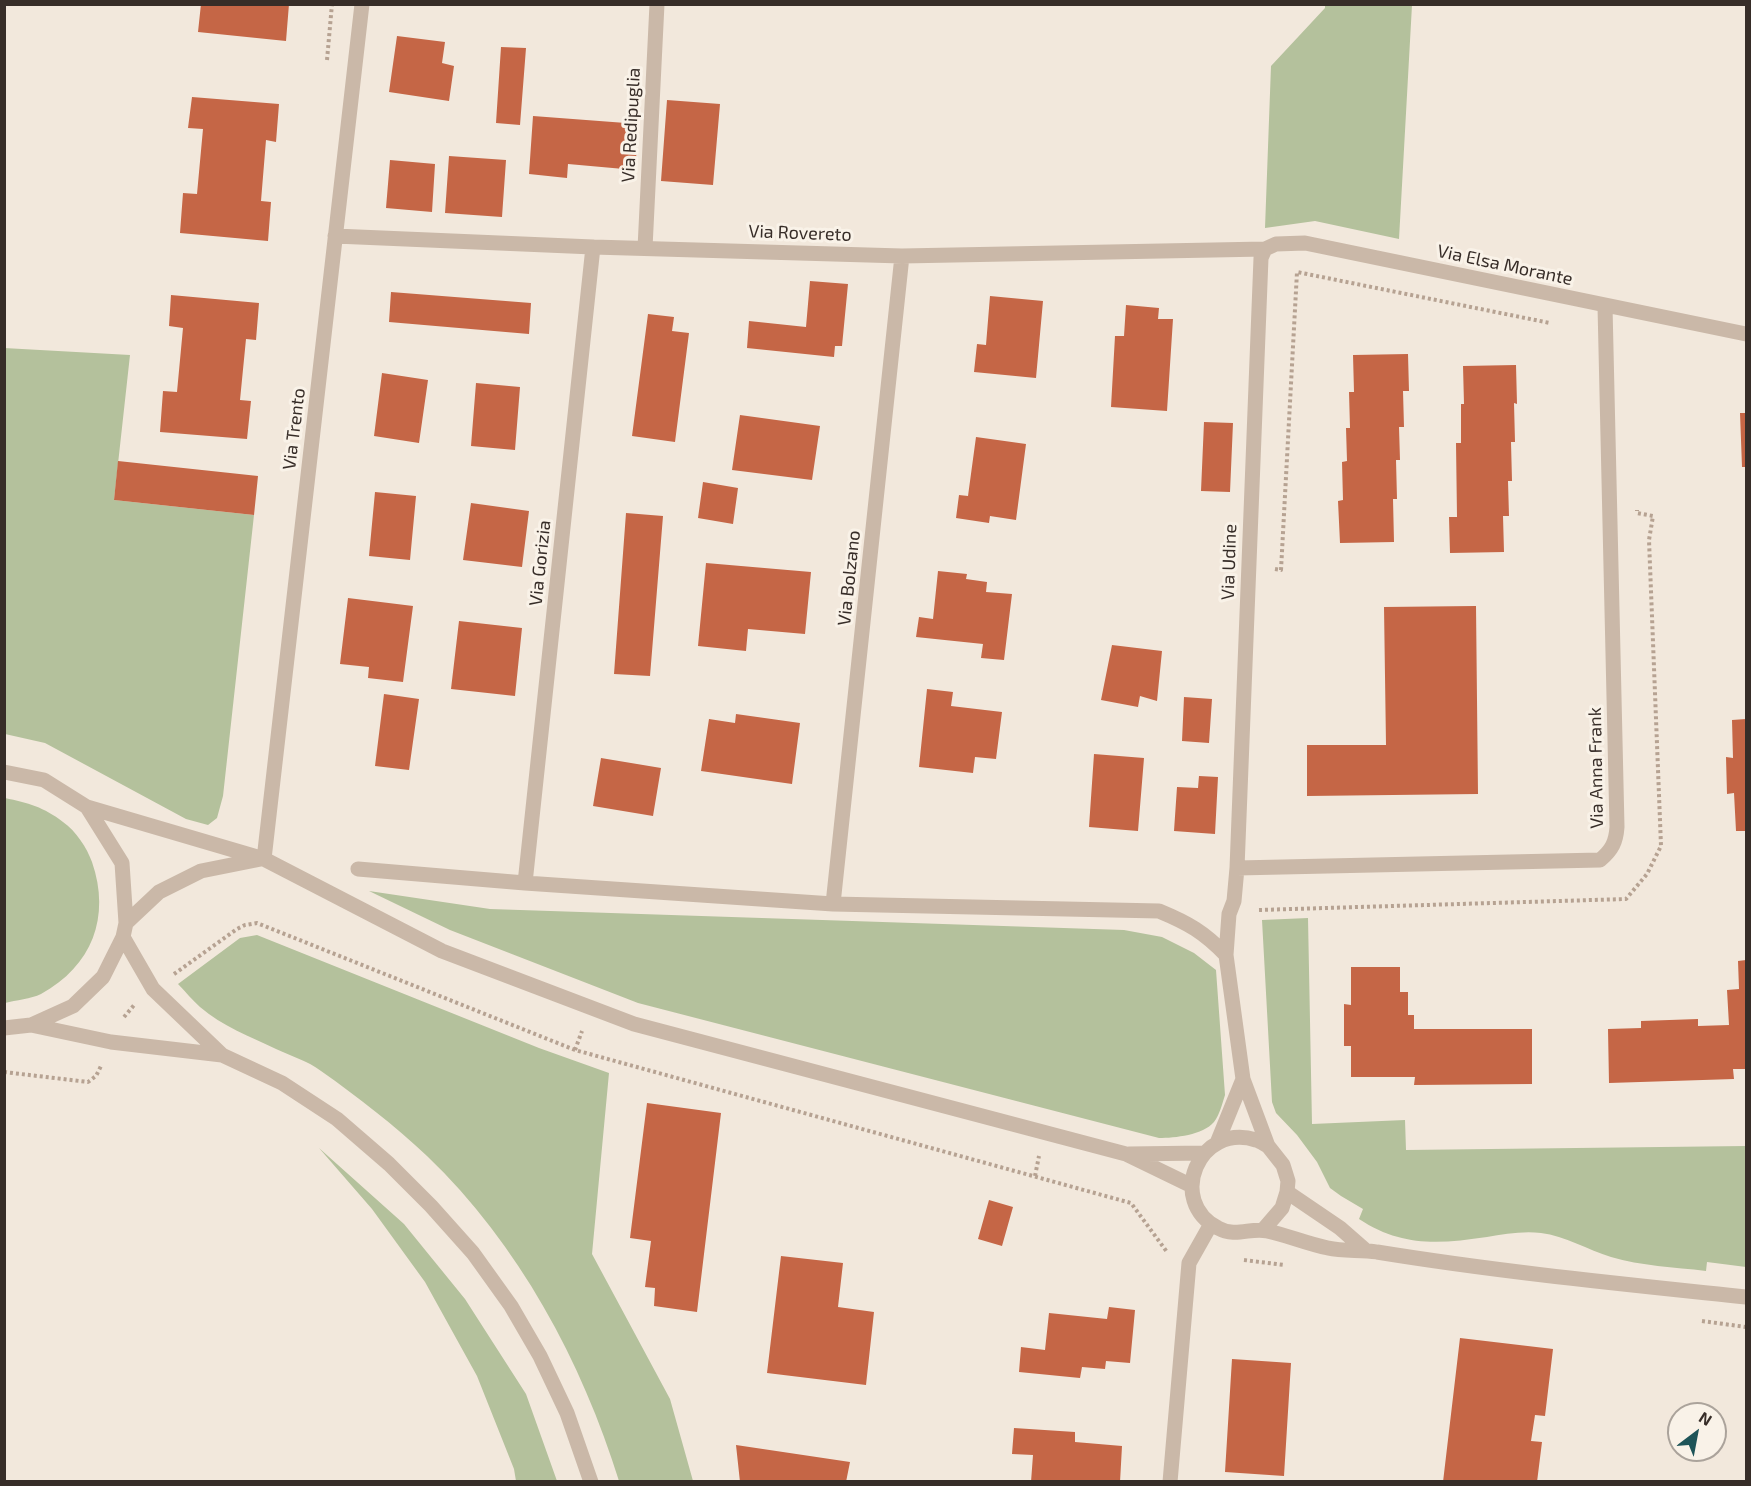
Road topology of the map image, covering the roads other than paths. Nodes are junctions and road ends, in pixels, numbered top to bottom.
1 (362, 4) edge
2 (657, 4) edge
3 (335, 236) junction
4 (593, 247) junction
5 (645, 248) junction
6 (1263, 253) junction
7 (902, 256) junction
8 (1605, 306) junction
9 (1746, 334) edge
10 (4, 772) edge
11 (87, 807) junction
12 (264, 859) junction
13 (1237, 868) junction
14 (358, 869) dead end
15 (525, 883) junction
16 (833, 904) junction
17 (124, 930) junction
18 (1226, 955) junction
19 (32, 1026) junction
20 (4, 1028) edge
21 (222, 1055) junction
22 (1243, 1079) junction
23 (1217, 1143) junction
24 (1268, 1146) junction
25 (1204, 1152) junction
26 (1126, 1154) junction
27 (1192, 1186) junction
28 (1287, 1192) junction
29 (1211, 1224) junction
30 (1263, 1230) junction
31 (1364, 1249) junction
32 (1746, 1297) edge
33 (591, 1482) edge
34 (1170, 1482) edge

1 - 3 street, Via Trento
2 - 5 street, Via Redipuglia
3 - 4 street, Via Rovereto
3 - 12 street, Via Trento
4 - 5 street, Via Rovereto
4 - 15 street, Via Gorizia
5 - 7 street, Via Rovereto
6 - 7 street, Via Rovereto
6 - 8 street, Via Elsa Morante
6 - 13 street, Via Udine
7 - 16 street, Via Bolzano
8 - 9 street, Via Elsa Morante
8 - 13 street, Via Anna Frank
10 - 11 street
11 - 12 street
11 - 17 street
12 - 17 street
12 - 26 street
13 - 18 street, Via Udine
14 - 15 street
15 - 16 street
16 - 18 street
17 - 19 street
17 - 21 street
18 - 22 street, Via Udine
19 - 20 street
19 - 21 street
21 - 33 street
22 - 23 street
22 - 24 street, Via Udine
23 - 24 street
23 - 25 street
24 - 28 street
25 - 26 street
25 - 27 street
26 - 27 street
27 - 29 street
28 - 30 street
28 - 31 street
29 - 30 street
29 - 34 street
30 - 31 street
31 - 32 street

